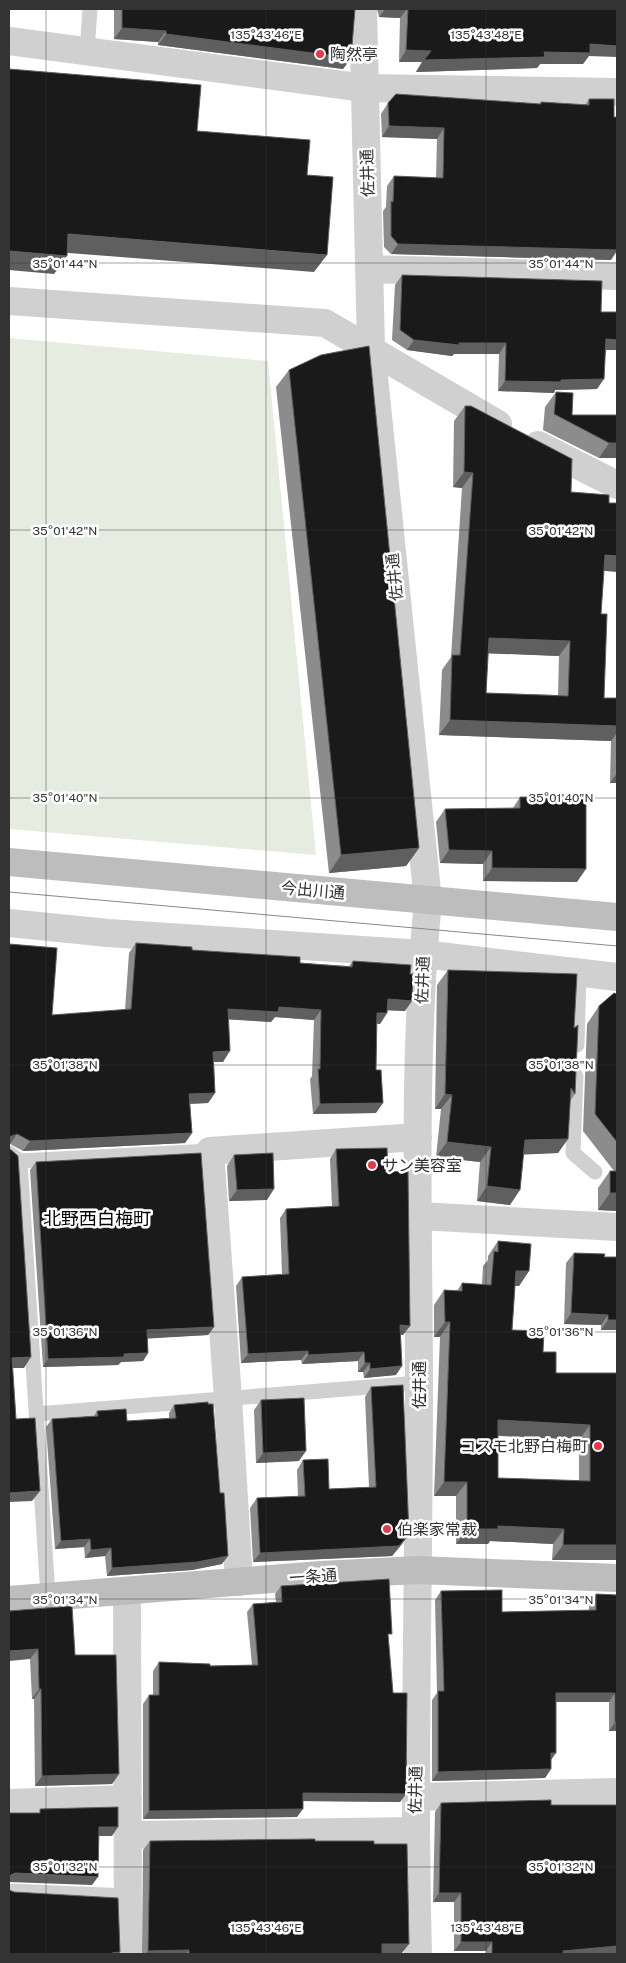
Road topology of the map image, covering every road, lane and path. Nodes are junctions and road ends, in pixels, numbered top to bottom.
1 (90, 9) edge
2 (363, 9) edge
3 (9, 41) edge
4 (87, 52) junction
5 (365, 88) junction
6 (617, 92) edge
7 (370, 269) junction
8 (617, 276) edge
9 (9, 301) edge
10 (371, 348) junction
11 (617, 484) edge
12 (9, 862) edge
13 (428, 901) junction
14 (617, 917) edge
15 (9, 923) edge
16 (423, 954) junction
17 (580, 972) junction
18 (617, 977) edge
19 (418, 1137) junction
20 (210, 1150) junction
21 (14, 1157) edge
22 (595, 1172) dead end
23 (419, 1216) junction
24 (617, 1227) edge
25 (419, 1383) junction
26 (228, 1398) junction
27 (37, 1414) junction
28 (418, 1570) junction
29 (617, 1578) edge
30 (239, 1582) junction
31 (127, 1592) junction
32 (48, 1596) junction
33 (9, 1600) edge
34 (617, 1792) edge
35 (415, 1797) junction
36 (128, 1799) junction
37 (9, 1803) edge
38 (415, 1831) junction
39 (128, 1835) junction
40 (9, 1891) edge
41 (128, 1896) junction
42 (128, 1954) edge
43 (418, 1954) edge

1 - 4 lane
2 - 5 street, 佐井通
3 - 4 street
4 - 5 street
5 - 6 street
5 - 7 street, 佐井通
7 - 8 street
7 - 10 street, 佐井通
9 - 10 street
10 - 11 street
10 - 13 street, 佐井通
12 - 13 main road, 今出川通
13 - 14 main road, 今出川通
13 - 16 street, 佐井通
15 - 16 street
16 - 17 street
16 - 19 street, 佐井通
17 - 18 street
17 - 22 lane
19 - 20 street
19 - 23 street, 佐井通
20 - 21 lane
20 - 26 street
21 - 27 lane
23 - 24 street
23 - 25 street, 佐井通
25 - 26 lane
25 - 28 street, 佐井通
26 - 27 lane
26 - 30 street
27 - 32 lane
28 - 29 main road, 一条通
28 - 30 main road, 一条通
28 - 35 street, 佐井通
30 - 31 main road, 一条通
31 - 32 main road, 一条通
31 - 36 street
32 - 33 main road, 一条通
34 - 35 street
35 - 38 street, 佐井通
36 - 37 street
36 - 39 street
38 - 39 street
38 - 43 street, 佐井通
39 - 41 street
40 - 41 lane
41 - 42 street

